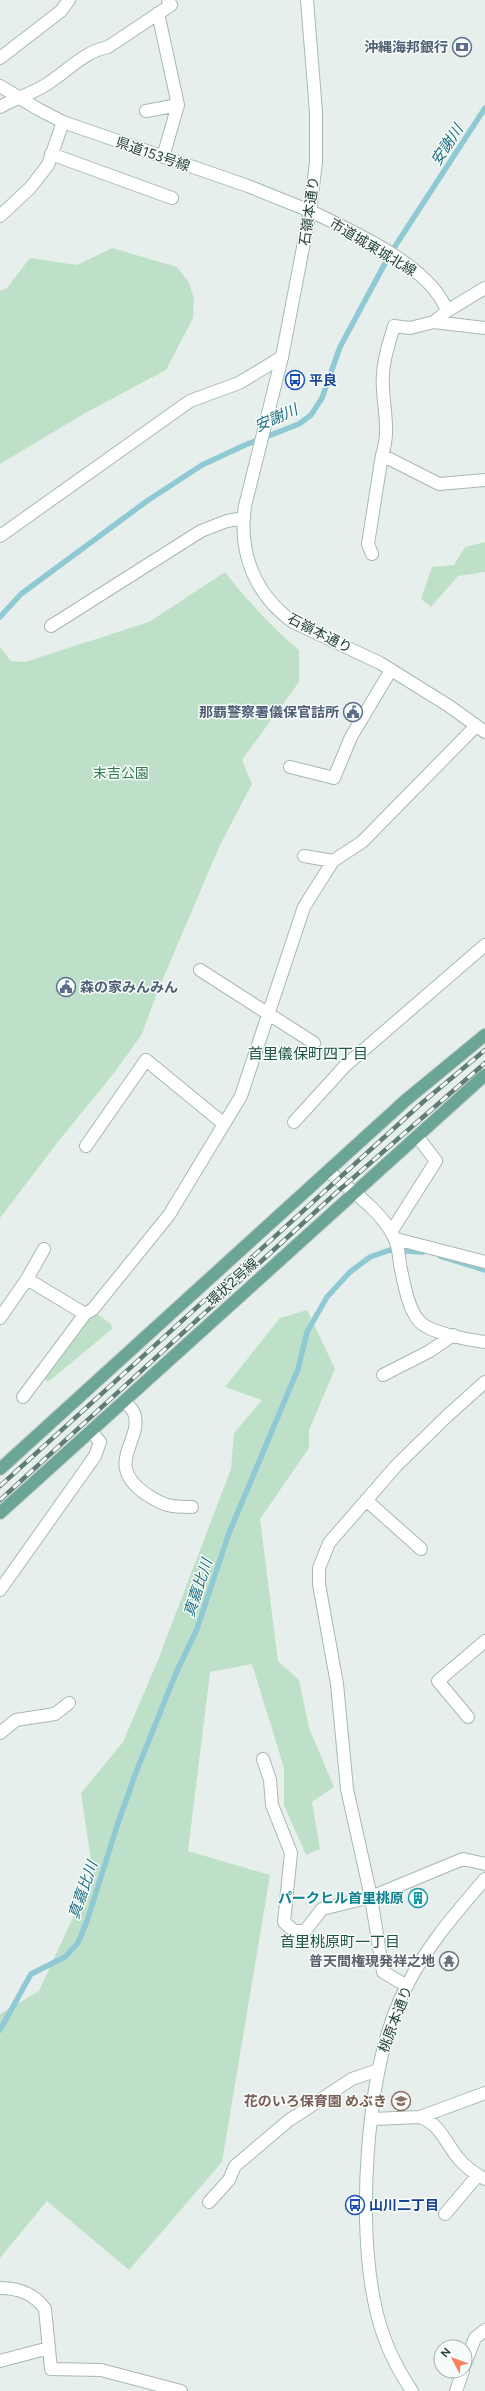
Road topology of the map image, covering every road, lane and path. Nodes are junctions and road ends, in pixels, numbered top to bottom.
1 (69, 0) edge
2 (307, 0) edge
3 (173, 2) edge
4 (158, 13) junction
5 (0, 58) edge
6 (0, 86) edge
7 (17, 97) junction
8 (178, 105) junction
9 (0, 107) edge
10 (146, 111) dead end
11 (63, 122) junction
12 (51, 154) junction
13 (163, 157) junction
14 (172, 198) dead end
15 (310, 211) junction
16 (0, 216) edge
17 (485, 288) edge
18 (447, 311) junction
19 (434, 322) junction
20 (485, 328) edge
21 (282, 357) junction
22 (382, 455) junction
23 (485, 480) edge
24 (244, 518) junction
25 (0, 536) edge
26 (372, 554) dead end
27 (51, 626) dead end
28 (391, 670) junction
29 (480, 729) edge
30 (290, 767) dead end
31 (304, 856) dead end
32 (333, 861) junction
33 (485, 945) edge
34 (200, 970) dead end
35 (268, 1014) junction
36 (485, 1035) edge
37 (314, 1043) dead end
38 (485, 1075) edge
39 (294, 1122) dead end
40 (224, 1124) junction
41 (417, 1136) junction
42 (86, 1146) dead end
43 (328, 1171) junction
44 (354, 1193) junction
45 (394, 1237) junction
46 (44, 1248) dead end
47 (485, 1262) edge
48 (27, 1279) junction
49 (85, 1314) junction
50 (0, 1318) edge
51 (453, 1335) junction
52 (485, 1342) edge
53 (383, 1374) dead end
54 (485, 1382) edge
55 (23, 1397) dead end
56 (124, 1401) junction
57 (91, 1431) junction
58 (0, 1469) edge
59 (366, 1500) junction
60 (192, 1508) dead end
61 (0, 1513) edge
62 (421, 1549) dead end
63 (0, 1590) edge
64 (485, 1641) edge
65 (69, 1703) dead end
66 (468, 1717) dead end
67 (0, 1733) edge
68 (263, 1759) dead end
69 (485, 1864) edge
70 (483, 1884) edge
71 (371, 1897) junction
72 (407, 1986) junction
73 (378, 2070) junction
74 (485, 2094) edge
75 (420, 2117) junction
76 (373, 2119) junction
77 (481, 2177) edge
78 (209, 2202) dead end
79 (445, 2214) dead end
80 (0, 2288) edge
81 (485, 2330) edge
82 (473, 2345) edge
83 (49, 2348) junction
84 (0, 2361) edge
85 (460, 2379) edge
86 (181, 2391) edge
87 (412, 2391) edge
88 (456, 2391) edge

1 - 5 street
2 - 15 street, 石嶺本通り
3 - 4 street
4 - 7 street
4 - 8 street
6 - 7 street, 県道153号線
7 - 9 street
7 - 11 street, 県道153号線
8 - 10 street
8 - 13 street
11 - 12 street
11 - 13 street, 県道153号線
12 - 14 street
12 - 16 street
13 - 15 street, 県道153号線
15 - 18 street, 市道城東城北線
15 - 21 street, 石嶺本通り
17 - 18 street
18 - 19 street
19 - 20 street
19 - 22 street
21 - 24 street, 石嶺本通り
21 - 25 street
22 - 23 street
22 - 26 street
24 - 27 street
24 - 28 street, 石嶺本通り
28 - 29 street, 石嶺本通り
28 - 30 street
29 - 32 street
31 - 32 street
32 - 35 street
33 - 39 street
34 - 35 street
35 - 37 street
35 - 40 street
36 - 43 main road, 環状2号線
38 - 41 main road, 環状2号線
40 - 42 street
40 - 49 street
41 - 44 main road, 環状2号線
41 - 45 street
43 - 44 street
43 - 58 main road, 環状2号線
44 - 45 street
44 - 56 main road, 環状2号線
45 - 47 street
45 - 51 street
46 - 48 street
48 - 49 street
48 - 50 street
49 - 55 street
51 - 52 street
51 - 53 street
54 - 59 street
56 - 57 main road, 環状2号線
56 - 60 street
57 - 61 main road, 環状2号線
57 - 63 street
59 - 62 street
59 - 71 street
64 - 66 street
65 - 67 street
68 - 71 street
69 - 71 street
70 - 72 street, 桃原本通り
71 - 72 street
72 - 73 street, 桃原本通り
73 - 76 street, 桃原本通り
73 - 78 street
74 - 75 street
75 - 76 street
75 - 77 street
76 - 87 street, 桃原本通り
77 - 79 street
80 - 83 street
81 - 82 street
83 - 84 street
83 - 86 street
85 - 88 street

